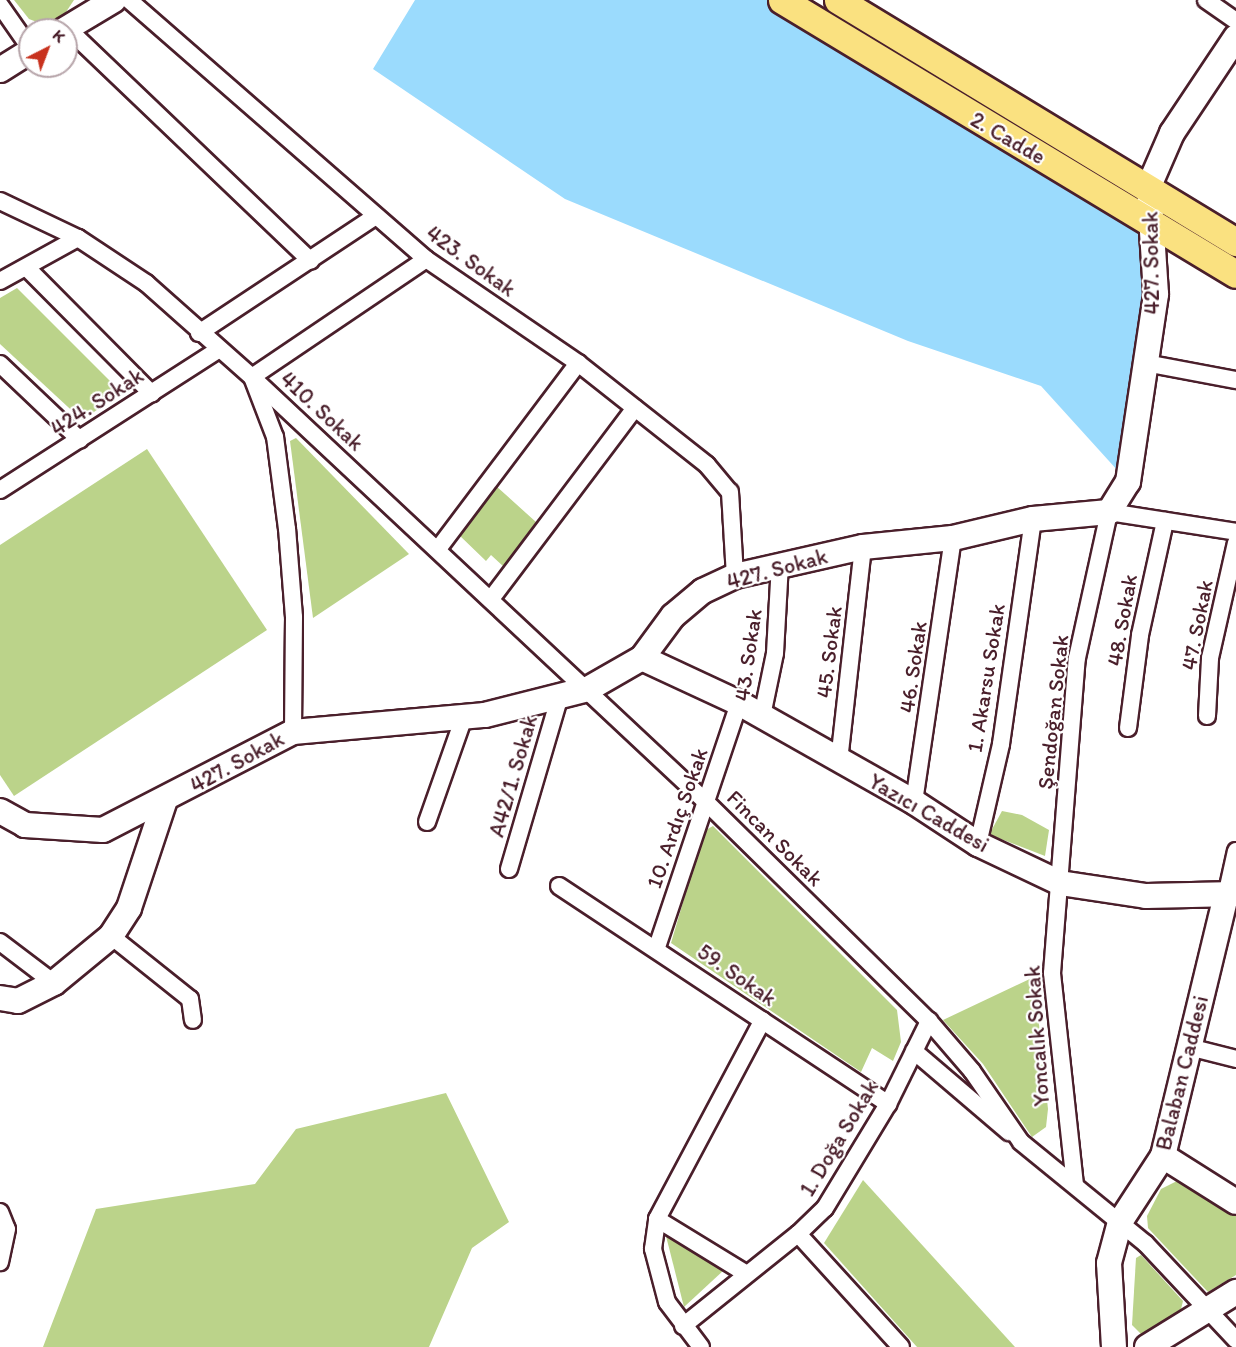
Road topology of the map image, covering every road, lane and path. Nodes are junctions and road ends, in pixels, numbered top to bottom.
1 (114, 0) edge
2 (129, 0) edge
3 (782, 0) edge
4 (838, 0) edge
5 (1206, 0) edge
6 (0, 5) edge
7 (1236, 21) edge
8 (78, 22) edge
9 (18, 32) edge
10 (1236, 38) edge
11 (78, 40) edge
12 (18, 58) edge
13 (0, 70) edge
14 (1149, 186) junction
15 (0, 201) edge
16 (376, 216) junction
17 (1152, 222) junction
18 (78, 238) junction
19 (1236, 242) edge
20 (426, 259) junction
21 (311, 261) junction
22 (27, 268) junction
23 (1236, 274) edge
24 (0, 281) edge
25 (199, 333) junction
26 (218, 350) junction
27 (578, 363) junction
28 (1146, 363) junction
29 (0, 364) edge
30 (252, 377) junction
31 (1236, 380) edge
32 (152, 394) junction
33 (635, 408) junction
34 (80, 440) junction
35 (0, 490) edge
36 (1108, 512) junction
37 (1033, 519) junction
38 (1165, 521) junction
39 (1236, 532) edge
40 (953, 538) junction
41 (1236, 543) edge
42 (863, 547) junction
43 (438, 549) junction
44 (780, 564) junction
45 (735, 576) junction
46 (491, 599) junction
47 (642, 658) junction
48 (588, 689) junction
49 (560, 696) junction
50 (739, 703) junction
51 (762, 716) junction
52 (1207, 716) dead end
53 (464, 717) junction
54 (1128, 728) dead end
55 (293, 732) junction
56 (839, 761) junction
57 (705, 801) junction
58 (914, 802) junction
59 (164, 803) junction
60 (0, 811) edge
61 (427, 822) dead end
62 (978, 844) junction
63 (1236, 851) edge
64 (509, 869) dead end
65 (1060, 883) junction
66 (559, 886) dead end
67 (1231, 895) edge
68 (111, 936) junction
69 (0, 942) edge
70 (657, 947) junction
71 (54, 983) junction
72 (0, 998) edge
73 (194, 1020) dead end
74 (763, 1020) junction
75 (929, 1021) junction
76 (1188, 1047) junction
77 (914, 1051) junction
78 (1236, 1059) edge
79 (888, 1104) junction
80 (1021, 1142) junction
81 (1163, 1156) junction
82 (1075, 1185) junction
83 (1236, 1202) edge
84 (0, 1212) edge
85 (657, 1219) junction
86 (1120, 1222) junction
87 (798, 1234) junction
88 (0, 1262) edge
89 (745, 1273) junction
90 (1236, 1292) edge
91 (1206, 1310) junction
92 (683, 1326) junction
93 (1236, 1340) edge
94 (701, 1347) edge
95 (901, 1347) edge
96 (1114, 1347) edge
97 (1146, 1347) edge

1 - 8 main road
2 - 16 street, 423. Sokak
3 - 17 main road, 2. Cadde
4 - 14 main road, 2. Cadde
5 - 7 street
6 - 9 street
10 - 14 main road
11 - 21 street
12 - 13 main road
14 - 17 main road, 427. Sokak
14 - 19 main road, 2. Cadde
15 - 18 street, 410. Sokak
16 - 20 street, 423. Sokak
16 - 21 street
17 - 23 main road, 2. Cadde
17 - 28 main road, 427. Sokak
18 - 22 street
18 - 25 street, 410. Sokak
20 - 27 street, 423. Sokak
20 - 30 street
21 - 25 street
22 - 24 street
22 - 32 street
25 - 26 street, 410. Sokak
26 - 30 street, 410. Sokak
26 - 32 street, 424. Sokak
27 - 33 street, 423. Sokak
27 - 43 street
28 - 31 street
28 - 36 main road, 427. Sokak
29 - 34 street
30 - 43 street, 410. Sokak
30 - 55 street
32 - 34 street, 424. Sokak
33 - 45 street, 423. Sokak
33 - 46 street
34 - 35 street, 424. Sokak
36 - 37 main road, 427. Sokak
36 - 38 street
36 - 65 street, Şendoğan Sokak
37 - 40 main road, 427. Sokak
37 - 62 street, 1. Akarsu Sokak
38 - 39 street
38 - 54 street, 48. Sokak
40 - 42 main road, 427. Sokak
40 - 58 street, 46. Sokak
41 - 52 street, 47. Sokak
42 - 44 main road, 427. Sokak
42 - 56 street, 45. Sokak
43 - 46 street, 410. Sokak
44 - 45 main road, 427. Sokak
44 - 51 street, 43. Sokak
45 - 47 main road, 427. Sokak
46 - 48 street, 410. Sokak
47 - 48 main road, 427. Sokak
47 - 50 main road, Yazıcı Caddesi
48 - 49 main road, 427. Sokak
48 - 57 street, Fincan Sokak
49 - 53 main road, 427. Sokak
49 - 64 street, A42/1. Sokak
50 - 51 main road, Yazıcı Caddesi
50 - 57 street, 10. Ardıç Sokak
51 - 56 main road, Yazıcı Caddesi
53 - 55 main road, 427. Sokak
53 - 61 street
55 - 59 main road, 427. Sokak
56 - 58 main road, Yazıcı Caddesi
57 - 70 street, 10. Ardıç Sokak
57 - 75 street, Fincan Sokak
58 - 62 main road, Yazıcı Caddesi
59 - 60 main road, 427. Sokak
59 - 68 main road
62 - 65 main road, Yazıcı Caddesi
63 - 67 street
65 - 67 main road, Yazıcı Caddesi
65 - 82 street, Yoncalık Sokak
66 - 70 street, 59. Sokak
67 - 76 main road, Balaban Caddesi
68 - 71 main road
68 - 73 street
69 - 71 street
70 - 74 street, 59. Sokak
71 - 72 main road
74 - 79 street, 59. Sokak
74 - 85 street
75 - 77 street, 1. Doğa Sokak
75 - 80 street, Fincan Sokak
76 - 78 street
76 - 81 main road, Balaban Caddesi
77 - 79 street, 1. Doğa Sokak
77 - 80 street
79 - 87 street, 1. Doğa Sokak
80 - 82 street
81 - 83 main road
81 - 86 main road, Balaban Caddesi
82 - 86 street
84 - 88 street
85 - 89 street
85 - 92 street
86 - 91 street
86 - 96 main road, Balaban Caddesi
87 - 89 street, 1. Doğa Sokak
87 - 95 street
89 - 92 street, 1. Doğa Sokak
90 - 91 main road
91 - 93 street
91 - 97 main road
92 - 94 street

